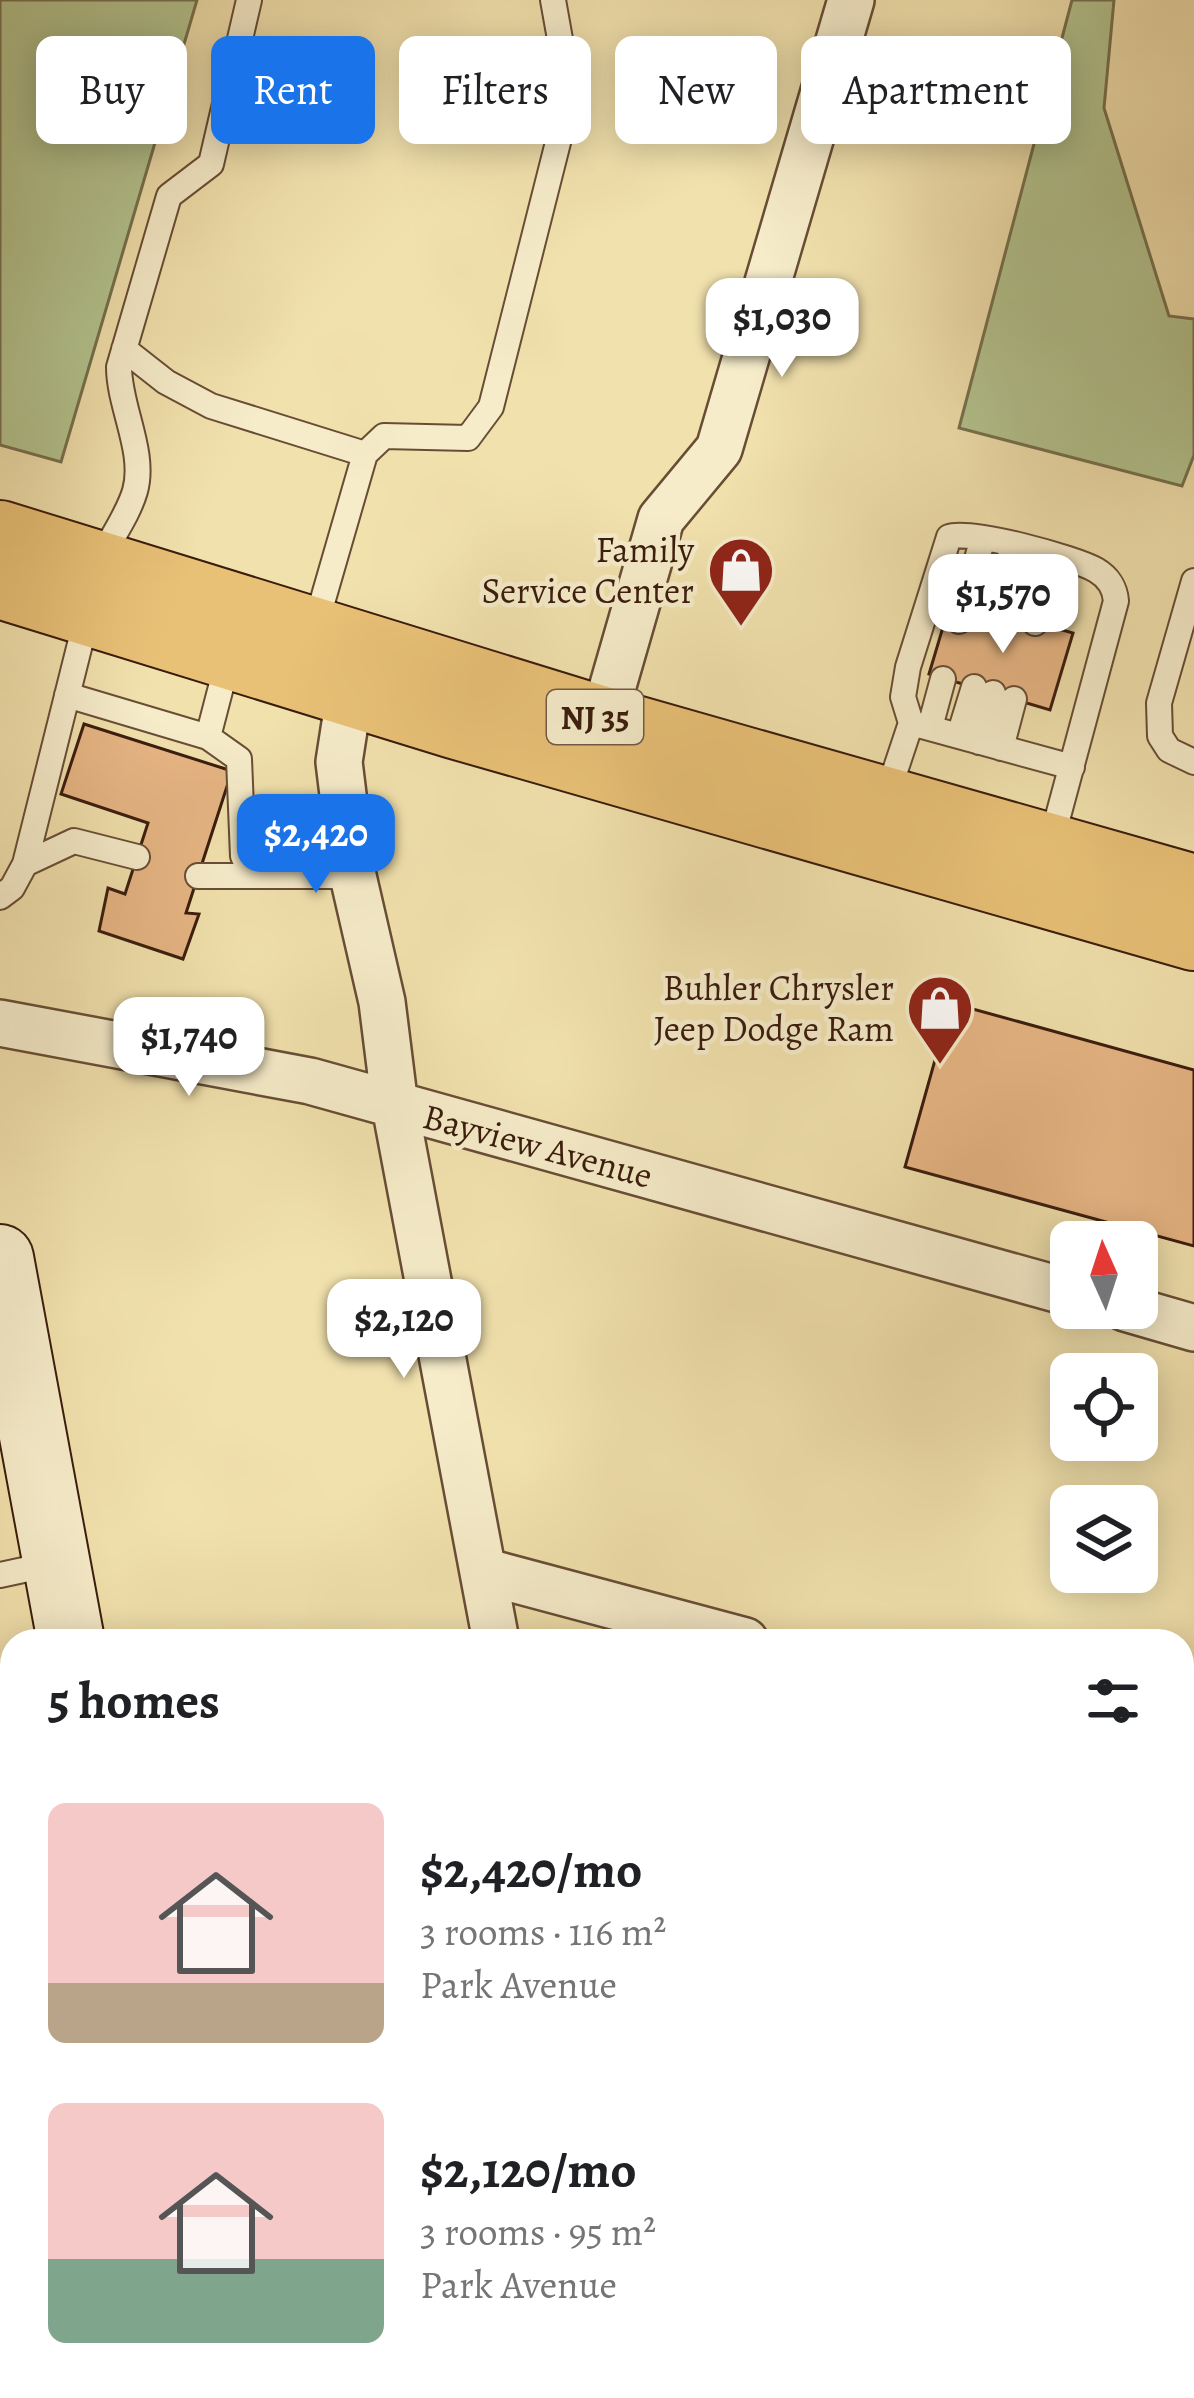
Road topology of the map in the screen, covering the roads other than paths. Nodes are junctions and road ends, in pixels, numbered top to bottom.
1 (249, 0) edge
2 (553, 0) edge
3 (851, 0) edge
4 (124, 349) junction
5 (364, 454) junction
6 (0, 534) edge
7 (983, 538) junction
8 (1033, 551) junction
9 (1194, 581) edge
10 (47, 597) edge
11 (959, 621) dead end
12 (314, 629) junction
13 (230, 653) junction
14 (943, 679) dead end
15 (350, 691) junction
16 (68, 695) junction
17 (603, 720) junction
18 (921, 725) junction
19 (208, 737) junction
20 (980, 742) junction
21 (1194, 762) edge
22 (1072, 767) junction
23 (885, 800) junction
24 (1049, 848) junction
25 (137, 856) dead end
26 (25, 864) junction
27 (197, 876) dead end
28 (253, 876) junction
29 (353, 876) junction
30 (1191, 895) edge
31 (0, 897) edge
32 (0, 1023) edge
33 (395, 1106) junction
34 (0, 1258) edge
35 (1050, 1286) edge
36 (1158, 1318) edge
37 (1194, 1328) edge
38 (14, 1396) edge
39 (29, 1569) edge
40 (483, 1571) junction
41 (64, 1629) edge
42 (494, 1629) edge
43 (700, 1629) edge

1 - 4 lane
2 - 5 lane
3 - 17 street
4 - 5 lane
4 - 10 lane
5 - 12 lane
6 - 10 highway, NJ 35
7 - 8 lane
7 - 11 lane
7 - 18 lane
8 - 8 lane
8 - 22 lane
9 - 21 lane
10 - 12 highway, NJ 35
10 - 13 highway, NJ 35
10 - 16 lane
12 - 17 highway, NJ 35
13 - 15 highway, NJ 35
13 - 19 lane
14 - 18 lane
15 - 29 street
15 - 30 highway, NJ 35
16 - 19 lane
16 - 26 lane
17 - 23 highway, NJ 35
18 - 20 lane
18 - 23 lane
19 - 28 lane
20 - 20 lane
20 - 22 lane
22 - 24 lane
23 - 24 highway, NJ 35
24 - 30 highway, NJ 35
25 - 26 lane
26 - 31 lane
27 - 28 lane
28 - 29 lane
29 - 33 street
32 - 33 street, Bayview Avenue
33 - 35 street, Bayview Avenue
33 - 40 street
34 - 38 main road
36 - 37 street
38 - 39 main road
39 - 41 main road
40 - 42 street
40 - 43 street

